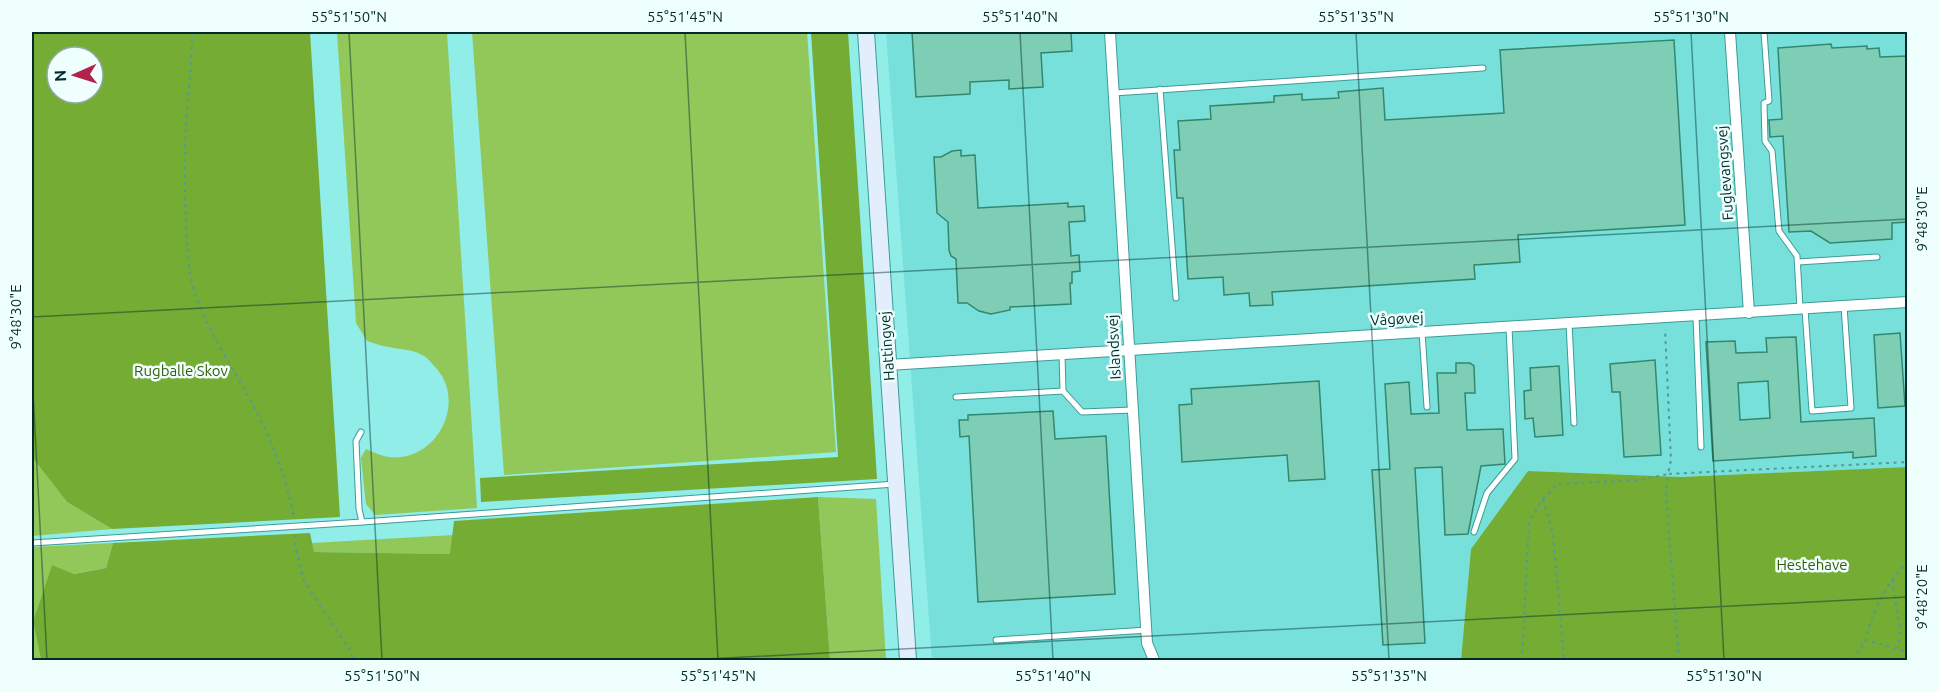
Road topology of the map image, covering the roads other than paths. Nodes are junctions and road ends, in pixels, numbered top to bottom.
1 (866, 32) edge
2 (1110, 32) edge
3 (1731, 32) edge
4 (1764, 32) edge
5 (1483, 69) dead end
6 (1160, 89) junction
7 (1114, 93) junction
8 (1877, 256) dead end
9 (1798, 262) junction
10 (1176, 298) dead end
11 (1908, 302) edge
12 (1844, 306) junction
13 (1803, 309) junction
14 (1749, 313) junction
15 (1696, 316) junction
16 (1569, 323) junction
17 (1509, 327) junction
18 (1422, 332) junction
19 (1130, 350) junction
20 (1062, 354) junction
21 (888, 365) junction
22 (1063, 391) junction
23 (956, 397) dead end
24 (1427, 407) dead end
25 (1133, 410) junction
26 (1574, 423) dead end
27 (361, 432) dead end
28 (1701, 447) dead end
29 (896, 484) junction
30 (362, 522) junction
31 (1474, 532) dead end
32 (32, 543) edge
33 (1147, 630) junction
34 (996, 640) dead end
35 (908, 660) edge
36 (1154, 660) edge

1 - 21 street, Hattingvej
2 - 7 street, Islandsvej
3 - 14 street, Fuglevangsvej
4 - 9 lane
5 - 6 lane
6 - 7 lane
6 - 10 lane
7 - 19 street, Islandsvej
8 - 9 lane
9 - 13 lane
11 - 12 street, Vågøvej
12 - 13 street, Vågøvej
12 - 13 lane
13 - 14 street, Vågøvej
14 - 15 street, Vågøvej
15 - 16 street, Vågøvej
15 - 28 lane
16 - 17 street, Vågøvej
16 - 26 lane
17 - 18 street, Vågøvej
17 - 31 lane
18 - 19 street, Vågøvej
18 - 24 lane
19 - 20 street, Vågøvej
19 - 25 street, Islandsvej
20 - 21 street, Vågøvej
20 - 22 lane
21 - 29 street, Hattingvej
22 - 23 lane
22 - 25 lane
25 - 33 street, Islandsvej
27 - 30 lane
29 - 30 lane
29 - 35 street, Hattingvej
30 - 32 lane
33 - 34 lane
33 - 36 street, Islandsvej

